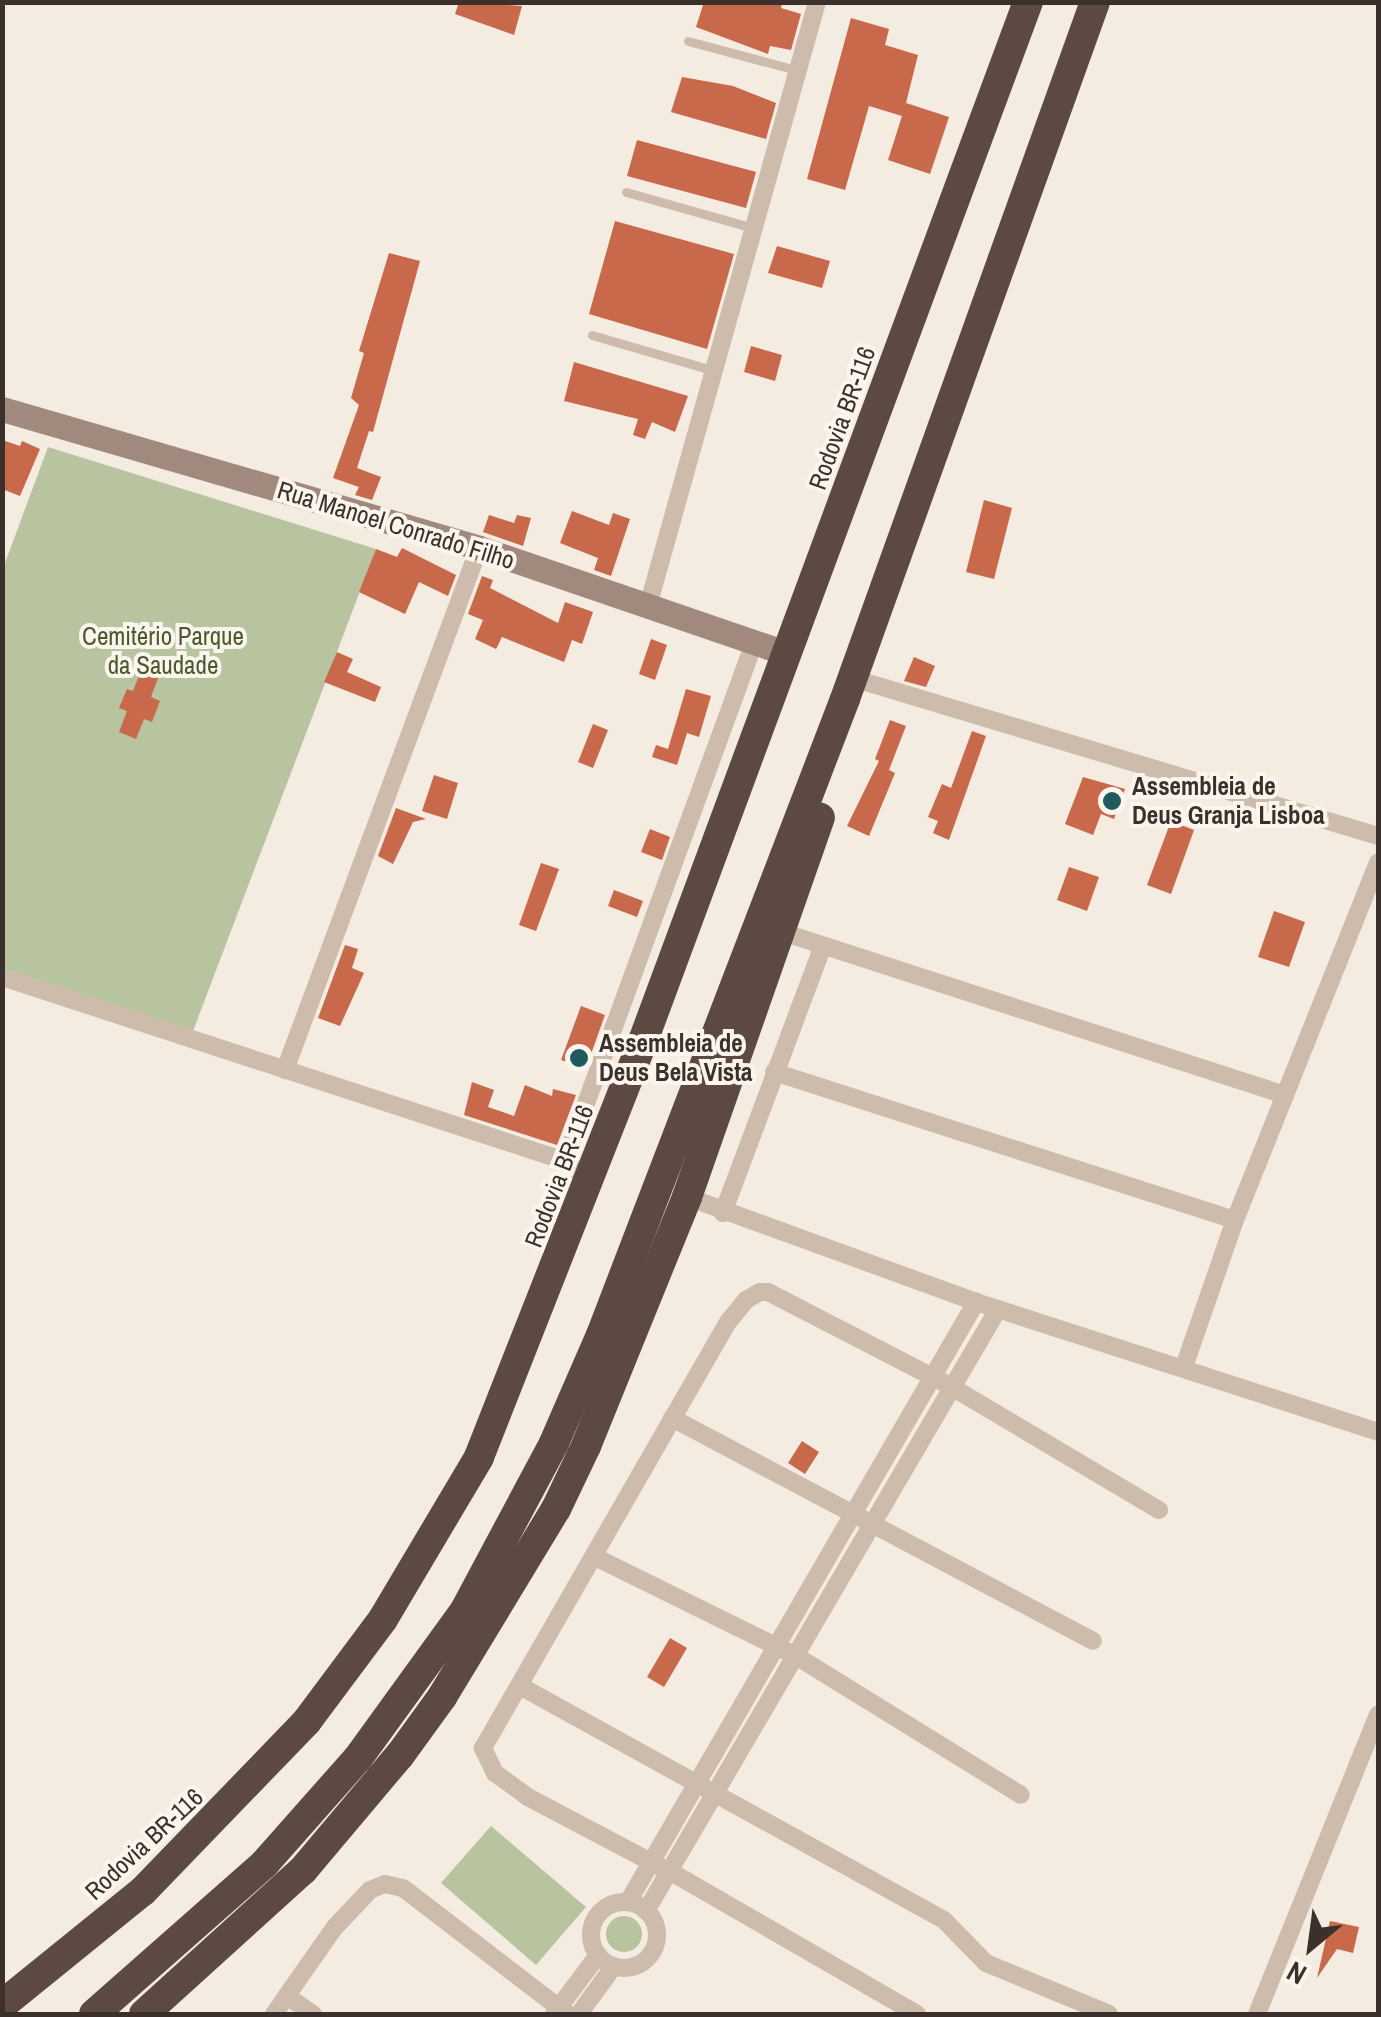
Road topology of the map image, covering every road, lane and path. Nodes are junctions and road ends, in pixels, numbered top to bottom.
1 (817, 2) edge
2 (1028, 2) edge
3 (1096, 2) edge
4 (688, 41) dead end
5 (796, 70) junction
6 (626, 192) dead end
7 (753, 228) junction
8 (592, 335) dead end
9 (715, 371) junction
10 (2, 409) edge
11 (479, 548) junction
12 (648, 606) junction
13 (754, 643) junction
14 (786, 654) junction
15 (848, 689) junction
16 (1378, 836) edge
17 (1378, 863) edge
18 (782, 932) junction
19 (822, 948) junction
20 (2, 977) edge
21 (285, 1070) junction
22 (774, 1072) junction
23 (1285, 1094) junction
24 (564, 1161) junction
25 (590, 1180) junction
26 (658, 1185) junction
27 (687, 1197) junction
28 (723, 1213) junction
29 (1235, 1220) junction
30 (976, 1302) junction
31 (998, 1309) junction
32 (1184, 1367) junction
33 (931, 1378) junction
34 (950, 1386) junction
35 (672, 1418) junction
36 (1378, 1432) edge
37 (1159, 1510) dead end
38 (863, 1517) junction
39 (595, 1557) junction
40 (1093, 1640) dead end
41 (777, 1649) junction
42 (796, 1656) junction
43 (520, 1686) junction
44 (1378, 1715) edge
45 (695, 1780) junction
46 (715, 1790) junction
47 (1021, 1795) dead end
48 (650, 1862) junction
49 (671, 1872) junction
50 (628, 1902) junction
51 (646, 1911) junction
52 (93, 1932) junction
53 (598, 1955) junction
54 (614, 1966) junction
55 (2, 1979) edge
56 (288, 1996) junction
57 (2, 2005) edge
58 (560, 2013) edge
59 (94, 2014) edge
60 (144, 2014) edge
61 (274, 2014) edge
62 (313, 2014) edge
63 (579, 2014) edge
64 (917, 2014) edge
65 (1109, 2014) edge
66 (1256, 2014) edge

1 - 5 street
2 - 14 highway, Rodovia BR-116
3 - 15 highway
4 - 5 lane
5 - 7 street
6 - 7 lane
7 - 9 street
8 - 9 lane
9 - 12 street
10 - 11 street, Rua Manoel Conrado Filho
11 - 12 street, Rua Manoel Conrado Filho
11 - 21 street
12 - 13 street, Rua Manoel Conrado Filho
13 - 14 street, Rua Manoel Conrado Filho
13 - 24 street
14 - 25 highway, Rodovia BR-116
15 - 16 street
15 - 18 highway
15 - 26 highway
17 - 23 street
18 - 19 street
18 - 27 highway
19 - 22 street
19 - 23 street
20 - 21 street
21 - 24 street
22 - 28 street
22 - 29 street
23 - 29 street
24 - 25 street
25 - 52 highway, Rodovia BR-116
26 - 27 street
26 - 59 highway
27 - 28 street
27 - 60 highway
28 - 30 street
29 - 32 street
30 - 31 street
30 - 33 street
31 - 32 street
31 - 34 street
32 - 36 street
33 - 34 street
33 - 35 street
33 - 38 street
34 - 37 street
34 - 38 street
35 - 38 street
35 - 39 street
38 - 40 street
38 - 41 street
38 - 42 street
39 - 41 street
39 - 43 street
41 - 42 street
41 - 45 street
42 - 46 street
42 - 47 street
43 - 45 street
43 - 48 street
44 - 66 street
45 - 46 street
45 - 48 street
46 - 49 street
46 - 65 street
48 - 49 street
48 - 50 street
49 - 51 street
49 - 64 street
50 - 51 street
50 - 53 street
51 - 54 street
52 - 55 highway
52 - 57 highway, Rodovia BR-116
53 - 54 street
53 - 58 street
54 - 63 street
56 - 58 street
56 - 61 street
56 - 62 street

